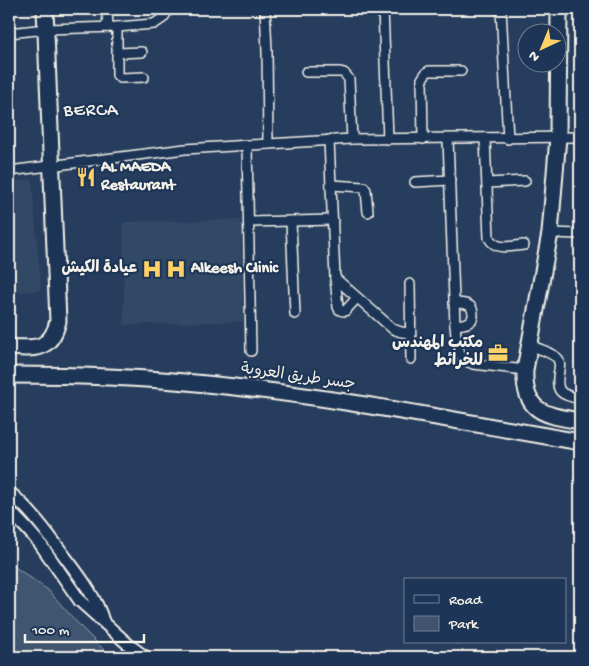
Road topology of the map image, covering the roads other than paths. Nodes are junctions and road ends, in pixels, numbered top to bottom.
1 (45, 9) edge
2 (107, 9) edge
3 (169, 9) edge
4 (265, 9) edge
5 (383, 9) edge
6 (501, 9) edge
7 (559, 9) edge
8 (565, 9) edge
9 (559, 22) edge
10 (564, 22) edge
11 (113, 27) junction
12 (46, 29) junction
13 (9, 33) edge
14 (142, 52) dead end
15 (118, 53) junction
16 (462, 71) dead end
17 (306, 72) dead end
18 (559, 72) edge
19 (144, 77) dead end
20 (558, 137) junction
21 (580, 137) edge
22 (485, 138) junction
23 (508, 138) junction
24 (352, 139) junction
25 (388, 139) junction
26 (423, 139) junction
27 (448, 139) junction
28 (330, 140) junction
29 (268, 144) junction
30 (247, 145) junction
31 (9, 166) edge
32 (51, 166) junction
33 (9, 171) edge
34 (450, 180) junction
35 (415, 182) dead end
36 (525, 182) dead end
37 (487, 183) junction
38 (331, 186) junction
39 (368, 212) dead end
40 (333, 220) junction
41 (291, 221) junction
42 (248, 222) junction
43 (550, 233) junction
44 (580, 234) edge
45 (524, 245) dead end
46 (335, 278) junction
47 (410, 284) dead end
48 (357, 298) junction
49 (454, 303) junction
50 (295, 314) dead end
51 (455, 325) junction
52 (410, 333) junction
53 (529, 345) junction
54 (9, 347) edge
55 (251, 351) dead end
56 (411, 359) dead end
57 (525, 370) junction
58 (9, 375) edge
59 (580, 400) edge
60 (580, 421) edge
61 (580, 442) edge
62 (9, 492) edge
63 (9, 510) edge
64 (103, 621) junction
65 (145, 657) edge

1 - 12 highway
2 - 11 street
3 - 11 street
4 - 29 street
5 - 25 street
6 - 23 street
7 - 9 highway
8 - 10 highway
11 - 12 street
11 - 15 street
12 - 13 street
12 - 32 highway
14 - 15 street
15 - 19 street
16 - 26 street
17 - 24 street
18 - 20 highway
20 - 21 street
20 - 23 street
20 - 43 highway
22 - 23 street
22 - 27 street
22 - 37 street
24 - 25 street
24 - 28 street
25 - 26 street
26 - 27 street
27 - 34 street
28 - 29 street
28 - 38 street
29 - 30 street
30 - 32 street
30 - 42 street
31 - 33 street
32 - 33 street
32 - 54 highway
34 - 35 street
34 - 49 street
36 - 37 street
37 - 45 street
38 - 39 street
38 - 40 street
40 - 41 street
40 - 46 street
41 - 42 street
41 - 50 street
42 - 55 street
43 - 44 street
43 - 53 highway
46 - 48 street
46 - 48 street
47 - 52 street
48 - 52 street
49 - 51 street
49 - 51 street
51 - 57 street
52 - 56 street
53 - 57 highway
53 - 59 street
57 - 60 highway
58 - 61 highway, جسر طريق العروبة
62 - 64 main road
63 - 64 main road
64 - 65 main road

